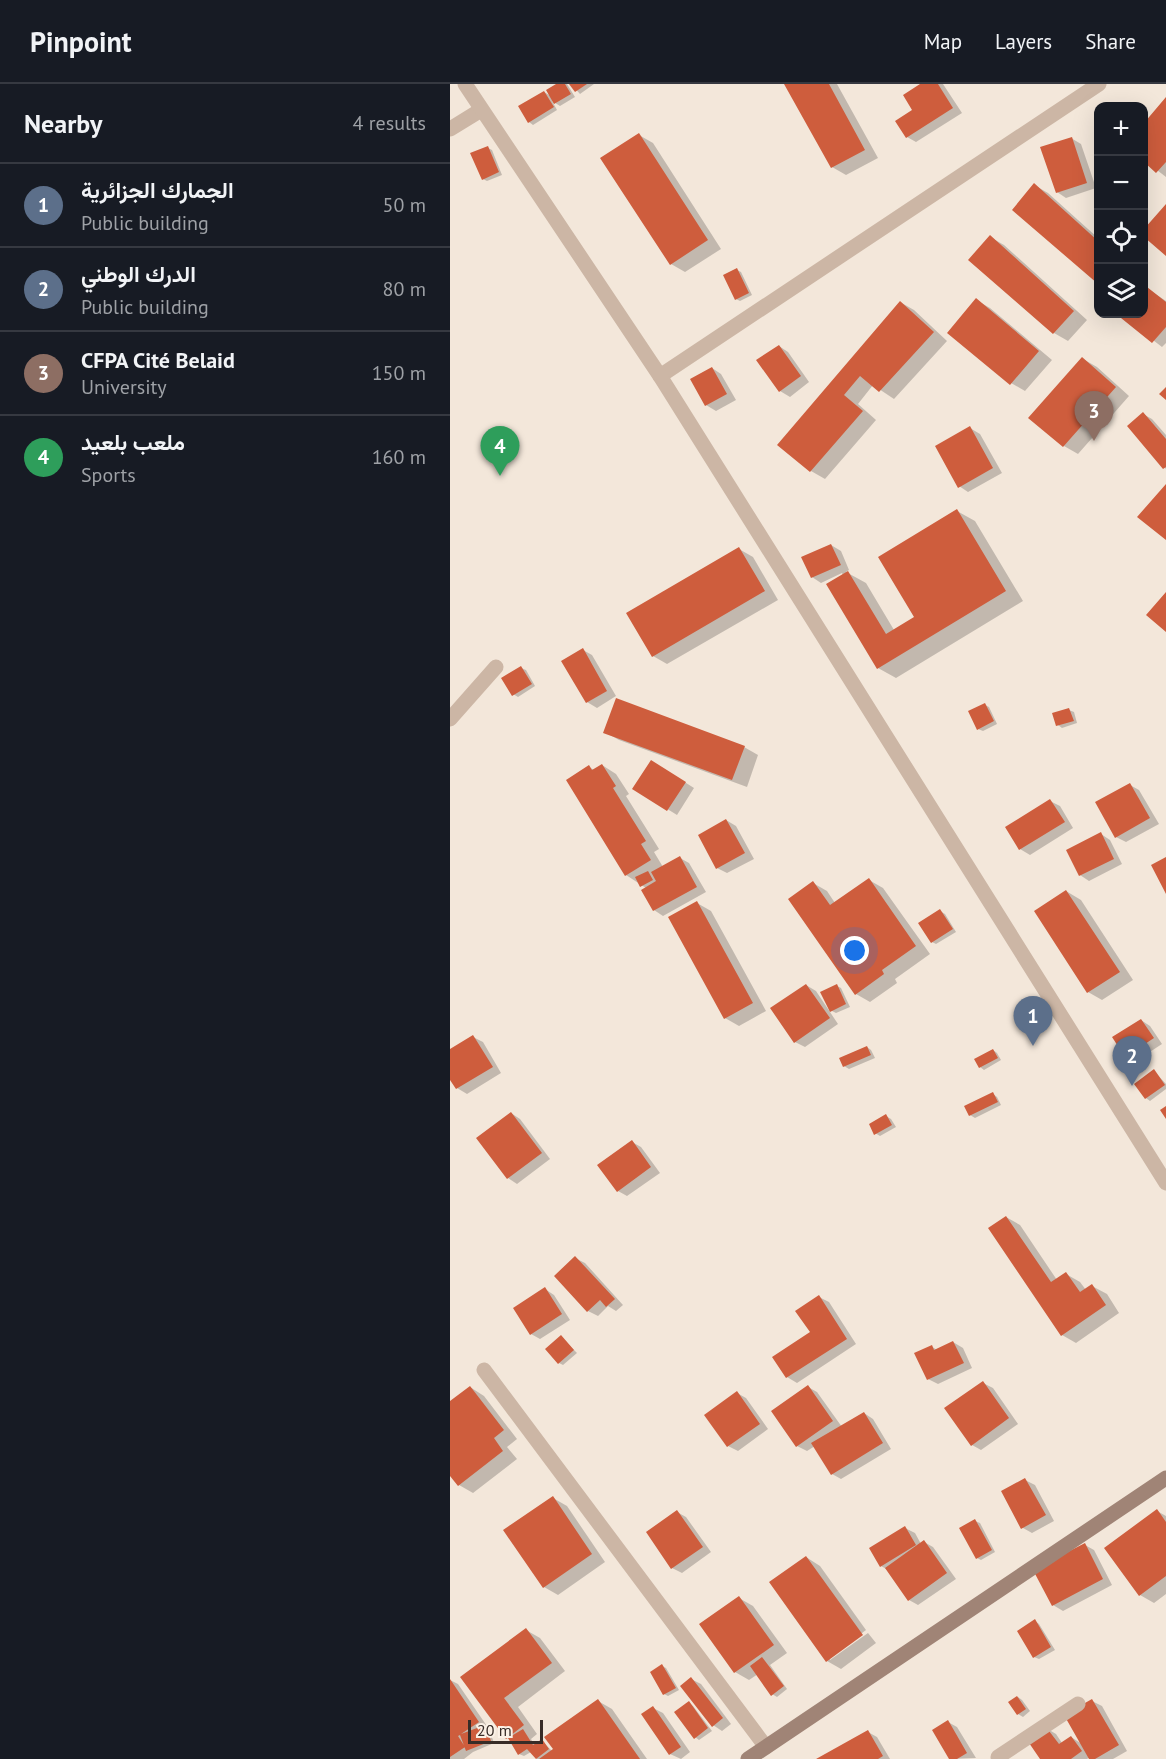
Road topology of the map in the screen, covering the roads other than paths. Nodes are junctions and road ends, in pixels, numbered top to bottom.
1 (465, 84) edge
2 (1099, 84) edge
3 (481, 110) junction
4 (450, 129) edge
5 (660, 376) junction
6 (496, 667) dead end
7 (450, 720) edge
8 (1166, 1183) edge
9 (484, 1370) dead end
10 (1166, 1478) edge
11 (1078, 1704) dead end
12 (766, 1746) junction
13 (748, 1759) edge
14 (1000, 1759) edge

1 - 3 street
2 - 5 street
3 - 4 street
3 - 5 street
5 - 8 street
6 - 7 street
9 - 12 street
10 - 12 main road
11 - 14 street
12 - 13 main road

